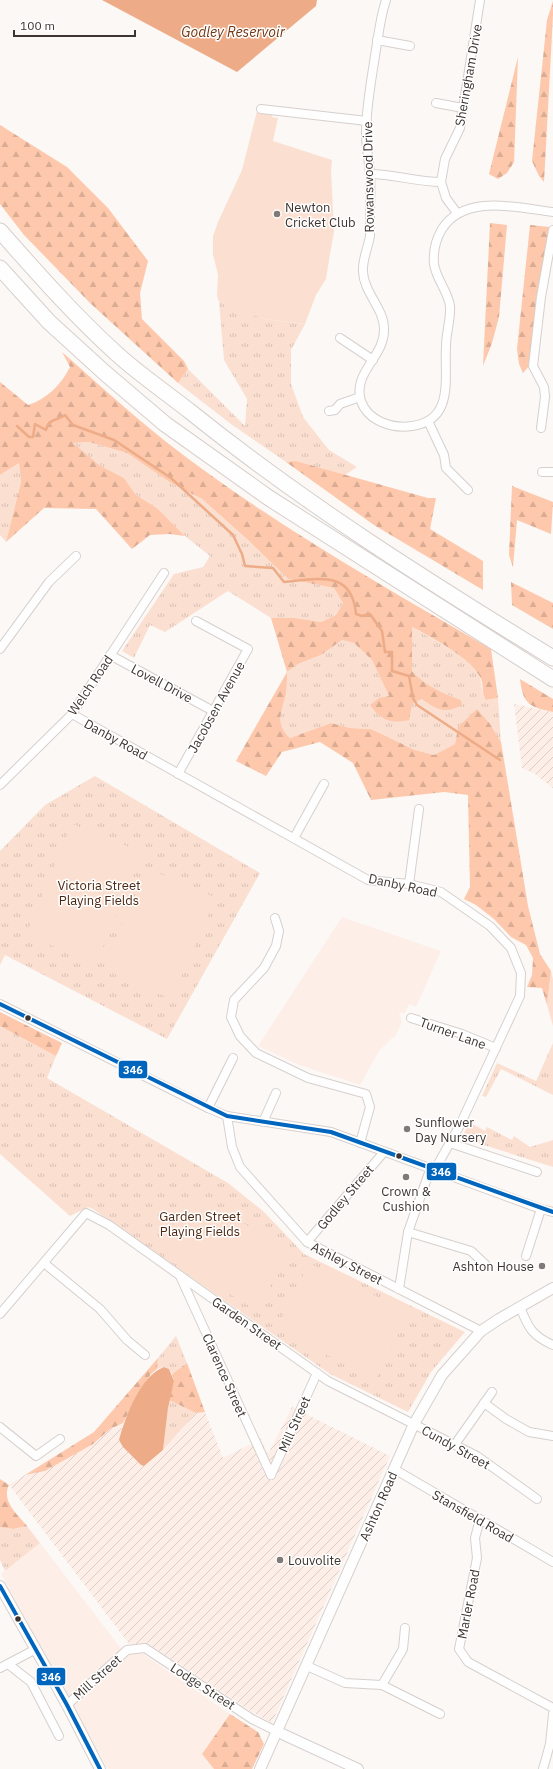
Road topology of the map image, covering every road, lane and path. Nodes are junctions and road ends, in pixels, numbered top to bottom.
1 (386, 0) edge
2 (480, 0) edge
3 (377, 40) junction
4 (410, 46) dead end
5 (436, 103) dead end
6 (463, 108) junction
7 (261, 109) dead end
8 (367, 121) junction
9 (370, 174) junction
10 (441, 182) junction
11 (553, 212) edge
12 (457, 214) junction
13 (553, 230) edge
14 (0, 231) edge
15 (0, 268) edge
16 (340, 338) dead end
17 (373, 360) junction
18 (360, 398) junction
19 (329, 411) dead end
20 (428, 421) junction
21 (541, 428) dead end
22 (542, 472) dead end
23 (553, 472) edge
24 (468, 490) dead end
25 (76, 556) dead end
26 (164, 573) dead end
27 (196, 621) dead end
28 (0, 649) edge
29 (110, 656) junction
30 (553, 658) edge
31 (553, 679) edge
32 (213, 711) junction
33 (72, 714) junction
34 (178, 774) junction
35 (324, 784) dead end
36 (0, 785) edge
37 (419, 809) dead end
38 (294, 838) junction
39 (410, 884) junction
40 (275, 918) dead end
41 (0, 1004) edge
42 (411, 1018) dead end
43 (496, 1048) junction
44 (233, 1058) dead end
45 (276, 1093) dead end
46 (208, 1108) junction
47 (227, 1116) junction
48 (263, 1122) junction
49 (450, 1142) junction
50 (360, 1143) junction
51 (384, 1152) junction
52 (432, 1170) junction
53 (537, 1172) dead end
54 (541, 1209) junction
55 (553, 1212) edge
56 (408, 1232) junction
57 (307, 1242) junction
58 (526, 1256) dead end
59 (44, 1263) junction
60 (486, 1265) dead end
61 (180, 1276) junction
62 (553, 1288) edge
63 (399, 1289) junction
64 (520, 1307) junction
65 (0, 1314) edge
66 (481, 1331) junction
67 (553, 1344) edge
68 (145, 1355) dead end
69 (317, 1373) junction
70 (492, 1392) dead end
71 (484, 1404) junction
72 (414, 1424) junction
73 (0, 1427) edge
74 (553, 1436) edge
75 (60, 1439) dead end
76 (458, 1440) dead end
77 (394, 1469) junction
78 (271, 1475) joint
79 (537, 1499) dead end
80 (480, 1519) junction
81 (553, 1562) edge
82 (0, 1586) edge
83 (405, 1628) dead end
84 (36, 1649) junction
85 (127, 1650) joint
86 (8, 1664) junction
87 (307, 1666) junction
88 (0, 1668) edge
89 (382, 1686) junction
90 (67, 1704) junction
91 (553, 1708) edge
92 (440, 1714) dead end
93 (553, 1714) edge
94 (278, 1732) junction
95 (59, 1736) dead end
96 (100, 1769) edge
97 (260, 1769) edge
98 (358, 1769) edge
99 (543, 1769) edge

1 - 3 street, Rowanswood Drive
2 - 6 street, Sheringham Drive
3 - 4 street
3 - 8 street, Rowanswood Drive
5 - 6 street
6 - 10 street, Sheringham Drive
7 - 8 street
8 - 9 street, Rowanswood Drive
9 - 10 street
9 - 17 street, Rowanswood Drive
10 - 12 street, Sheringham Drive
11 - 12 street
12 - 20 street
13 - 21 street
14 - 30 highway
15 - 31 highway
16 - 17 street
17 - 18 street, Rowanswood Drive
18 - 19 street
18 - 20 street
20 - 24 street
22 - 23 street
25 - 28 street
26 - 29 street, Welch Road
27 - 32 street, Jacobsen Avenue
29 - 32 street, Lovell Drive
29 - 33 street, Welch Road
32 - 34 street, Jacobsen Avenue
33 - 34 street, Danby Road
33 - 36 street, Welch Road
34 - 38 street, Danby Road
35 - 38 street
37 - 39 street
38 - 39 street, Danby Road
39 - 43 street, Danby Road
40 - 50 street
41 - 46 street
42 - 43 street, Turner Lane
43 - 49 street, Danby Road
44 - 46 street
45 - 48 street
46 - 47 street
47 - 48 street
47 - 57 street, Ashley Street
48 - 50 street
49 - 52 street, Danby Road
49 - 53 street
50 - 51 street
51 - 52 street
51 - 57 street, Godley Street
52 - 54 street
52 - 56 street, Danby Road
54 - 55 street
54 - 58 street
56 - 60 street
56 - 63 street, Danby Road
57 - 63 street, Ashley Street
59 - 61 street, Garden Street
59 - 65 street
59 - 68 street
61 - 69 street, Garden Street
61 - 78 street, Clarence Street
62 - 64 street, Ashton Road
63 - 66 street, Ashley Street
64 - 66 street, Ashton Road
64 - 67 street
66 - 72 street, Ashton Road
69 - 72 street, Garden Street
69 - 78 street, Mill Street
70 - 71 street
71 - 74 street
71 - 76 street
72 - 77 street, Ashton Road
72 - 79 street, Cundy Street
73 - 75 street
77 - 80 street, Stansfield Road
77 - 87 street, Ashton Road
80 - 81 street, Stansfield Road
80 - 91 street, Marler Road
82 - 84 street
83 - 89 street
84 - 86 street
84 - 90 street
85 - 90 street, Mill Street
85 - 94 street, Lodge Street
86 - 88 street
86 - 95 street
87 - 89 street
87 - 94 street, Ashton Road
89 - 92 street
90 - 96 street
93 - 99 street
94 - 97 street, Ashton Road
94 - 98 street

